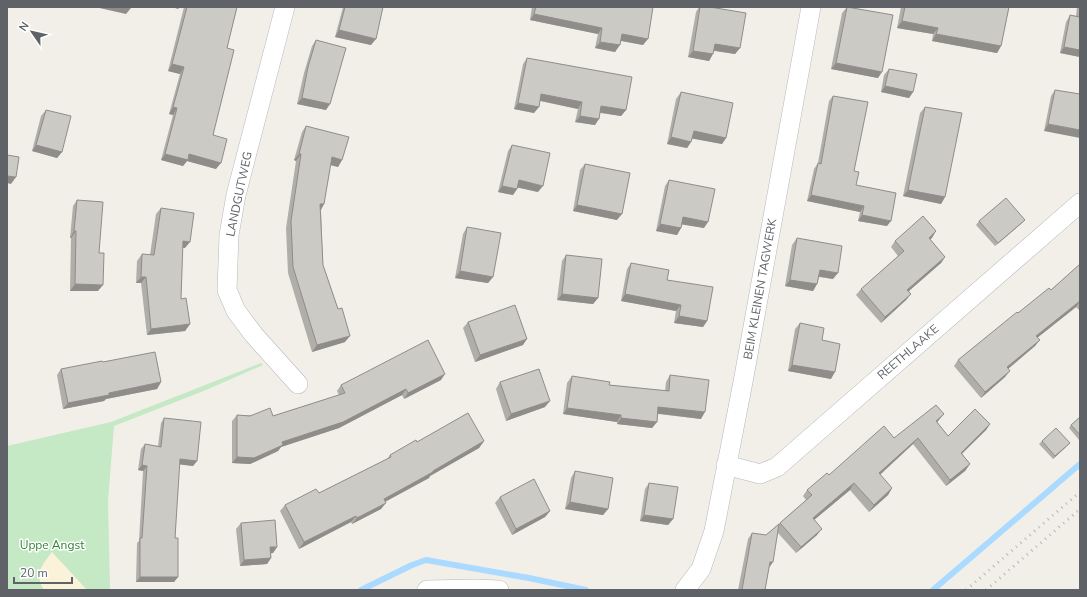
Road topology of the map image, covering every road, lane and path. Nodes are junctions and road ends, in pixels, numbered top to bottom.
1 (285, 7) edge
2 (811, 7) edge
3 (1080, 203) edge
4 (298, 384) dead end
5 (726, 465) junction
6 (427, 590) edge
7 (499, 590) edge
8 (685, 590) edge

1 - 4 street, LANDGUTWEG
2 - 5 street, BEIM KLEINEN TAGWERK
3 - 5 street, REETHLAAKE
5 - 8 street, BEIM KLEINEN TAGWERK
6 - 7 street

